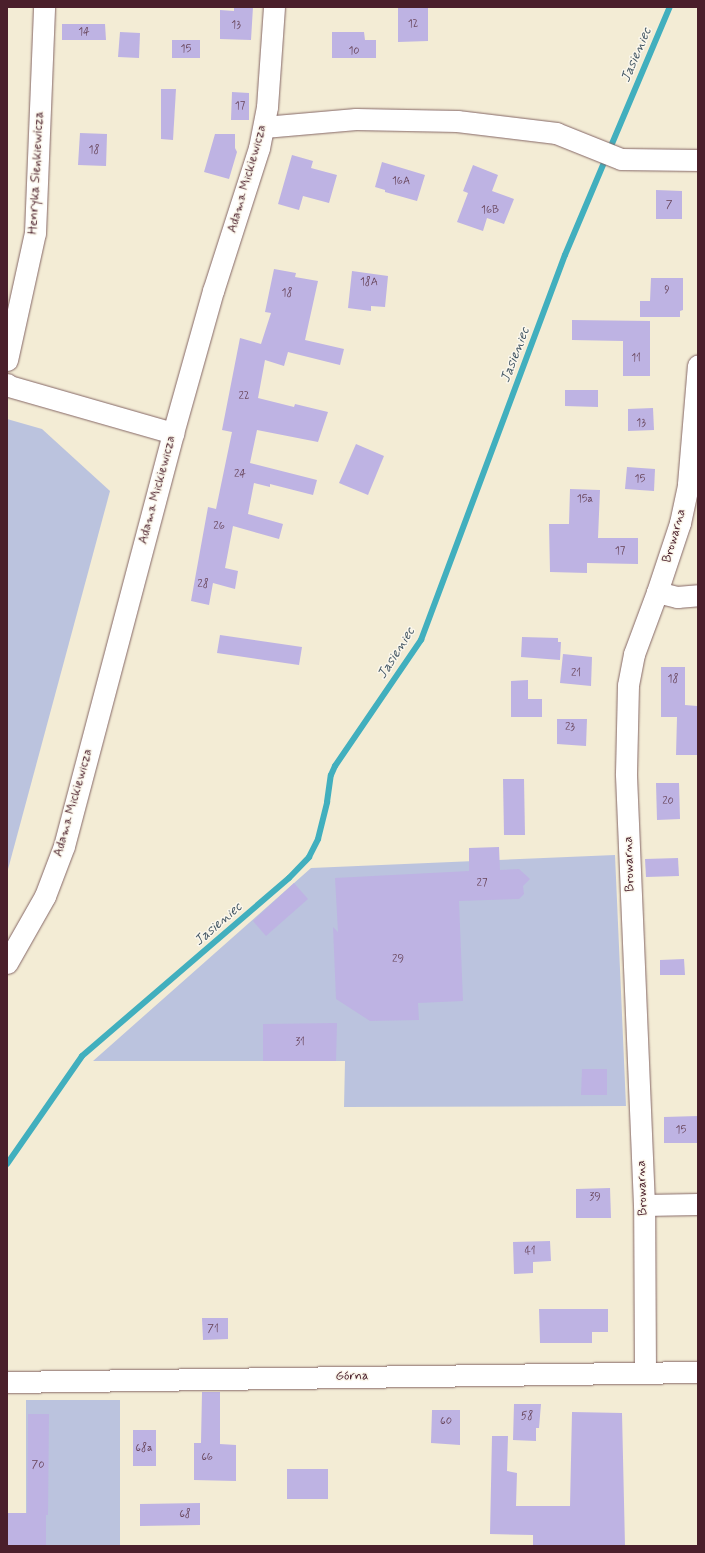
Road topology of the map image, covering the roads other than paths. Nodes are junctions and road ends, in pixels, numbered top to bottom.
1 (44, 7) edge
2 (274, 7) edge
3 (264, 127) junction
4 (698, 160) edge
5 (7, 360) edge
6 (698, 365) edge
7 (7, 384) edge
8 (173, 433) junction
9 (657, 592) junction
10 (698, 595) edge
11 (7, 962) edge
12 (698, 1204) edge
13 (644, 1205) junction
14 (645, 1372) junction
15 (698, 1372) edge
16 (7, 1382) edge

1 - 5 street, Henryka Sienkiewicza
2 - 3 street, Adama Mickiewicza
3 - 4 street
3 - 8 street, Adama Mickiewicza
6 - 9 street, Browarna
7 - 8 street
8 - 11 street, Adama Mickiewicza
9 - 10 street
9 - 13 street, Browarna
12 - 13 street
13 - 14 street, Browarna
14 - 15 street, Górna
14 - 16 street, Górna

